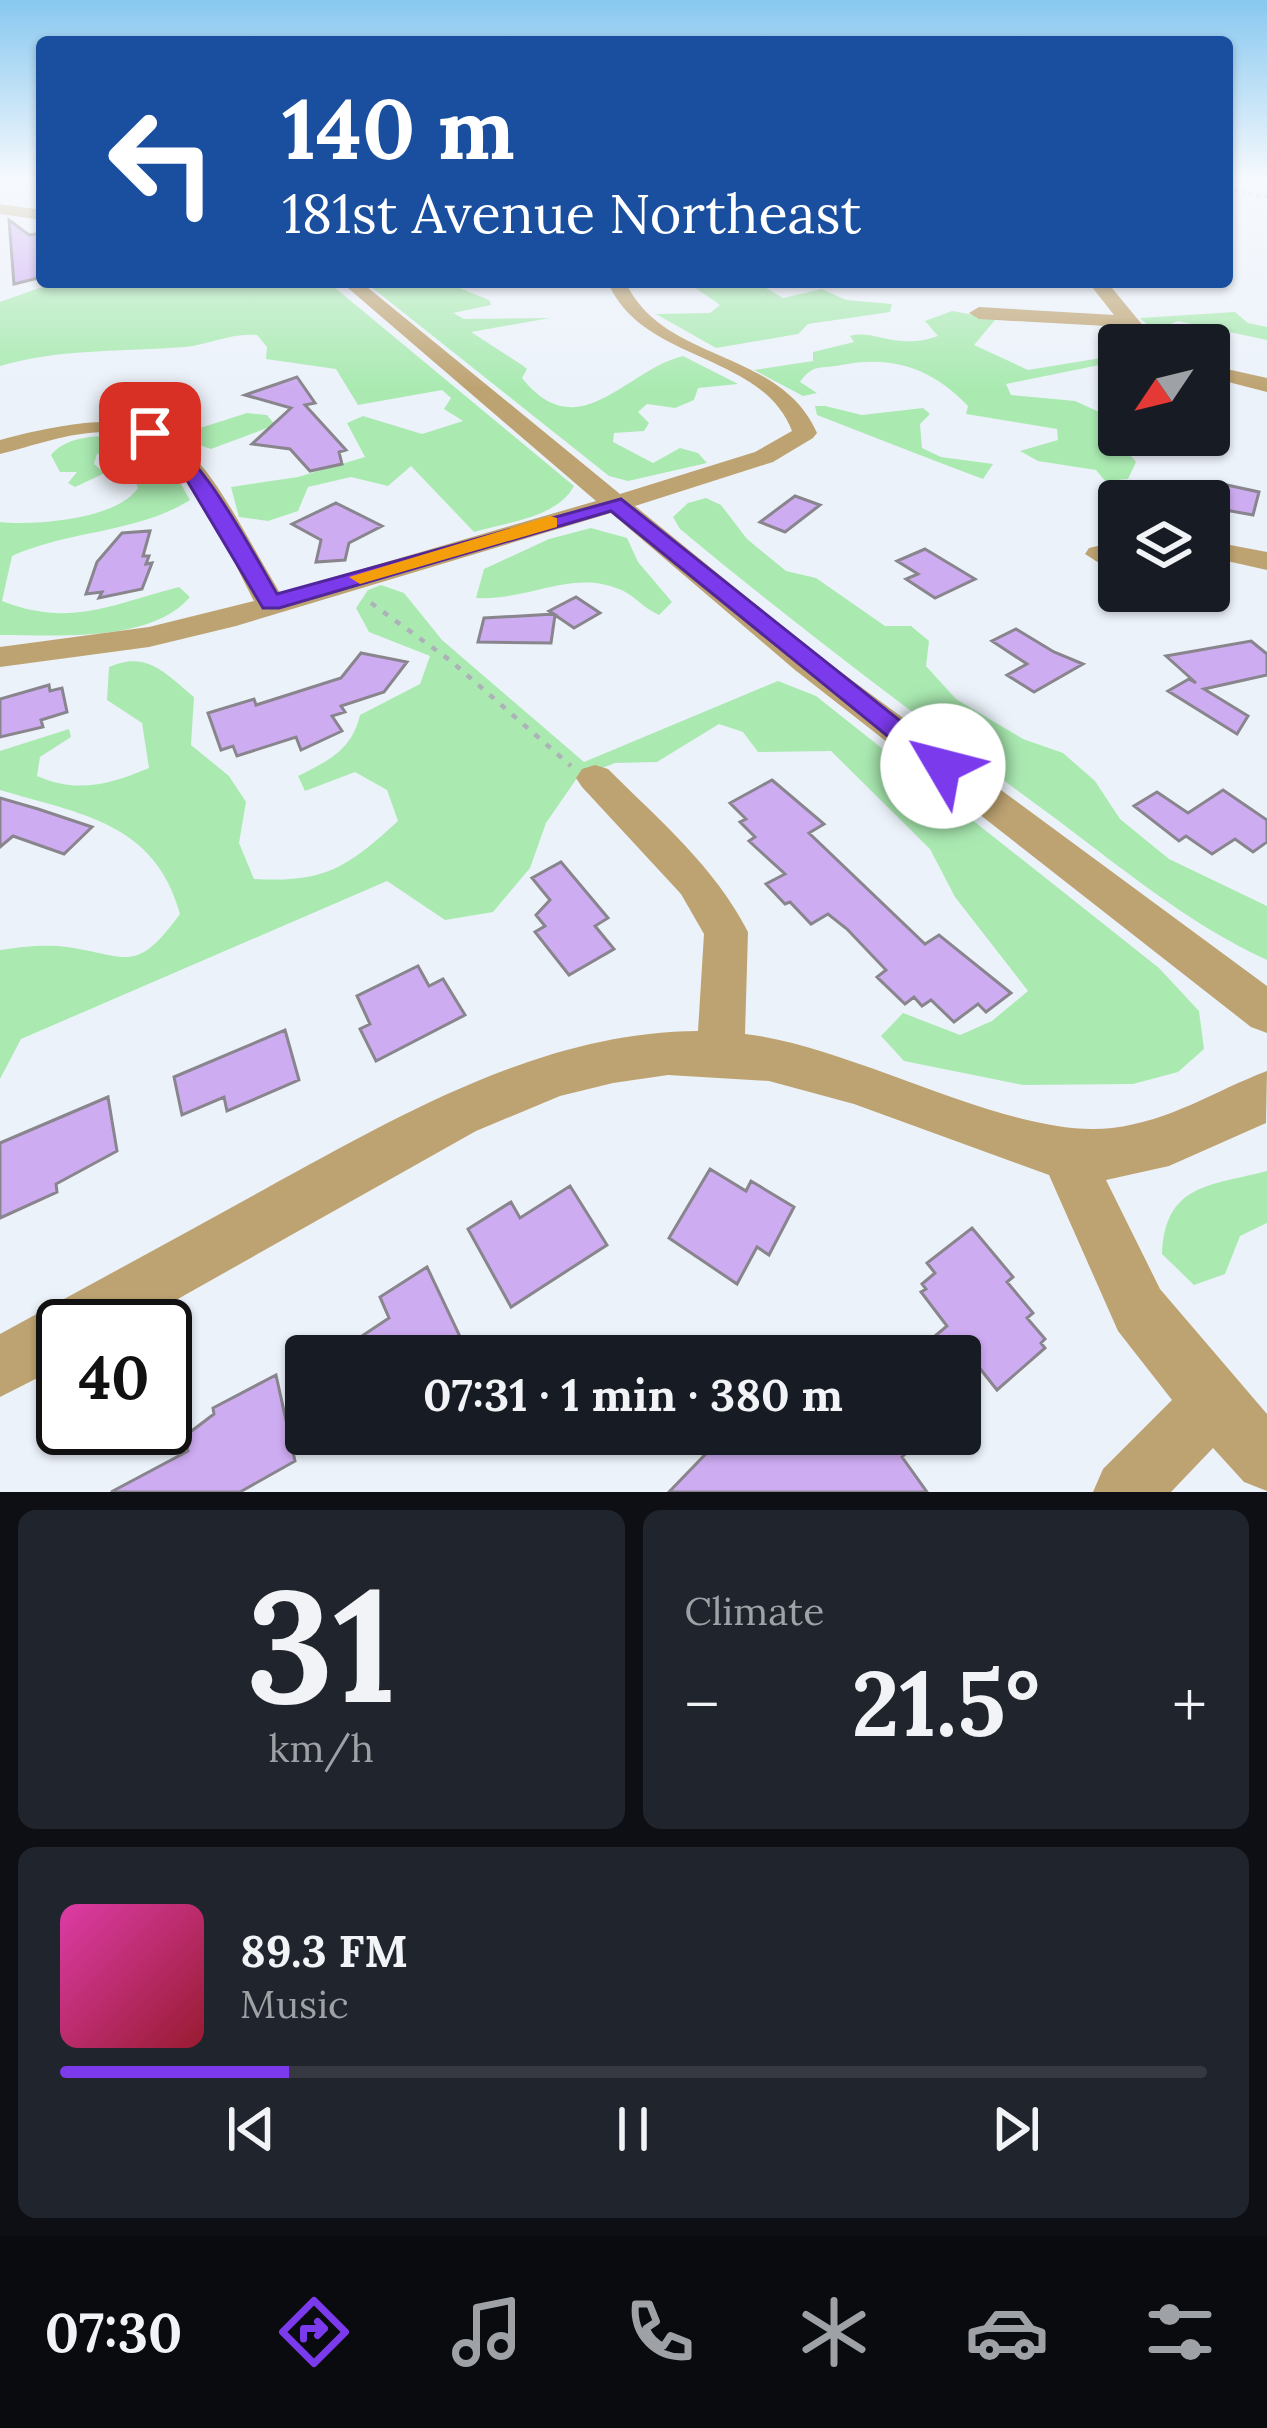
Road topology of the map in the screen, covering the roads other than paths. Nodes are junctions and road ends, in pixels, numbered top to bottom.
1 (357, 288) edge
2 (622, 288) edge
3 (1101, 288) edge
4 (979, 313) dead end
5 (1125, 321) junction
6 (1128, 324) edge
7 (1230, 375) edge
8 (1267, 385) edge
9 (0, 446) edge
10 (614, 504) junction
11 (1230, 553) edge
12 (1267, 561) edge
13 (271, 603) junction
14 (0, 657) edge
15 (595, 778) road end
16 (1267, 1013) edge
17 (721, 1053) junction
18 (1267, 1094) edge
19 (1067, 1155) junction
20 (121, 1299) edge
21 (36, 1346) edge
22 (0, 1367) edge
23 (1213, 1403) junction
24 (1267, 1460) edge
25 (1126, 1492) edge

1 - 10 street
2 - 10 street
3 - 5 street
4 - 5 street
5 - 6 street
7 - 8 street
9 - 13 street
10 - 13 street
10 - 16 street
11 - 12 street
13 - 14 street
15 - 17 street
17 - 19 street
17 - 20 street
18 - 19 street
19 - 23 street
21 - 22 street
23 - 24 street
23 - 25 street

